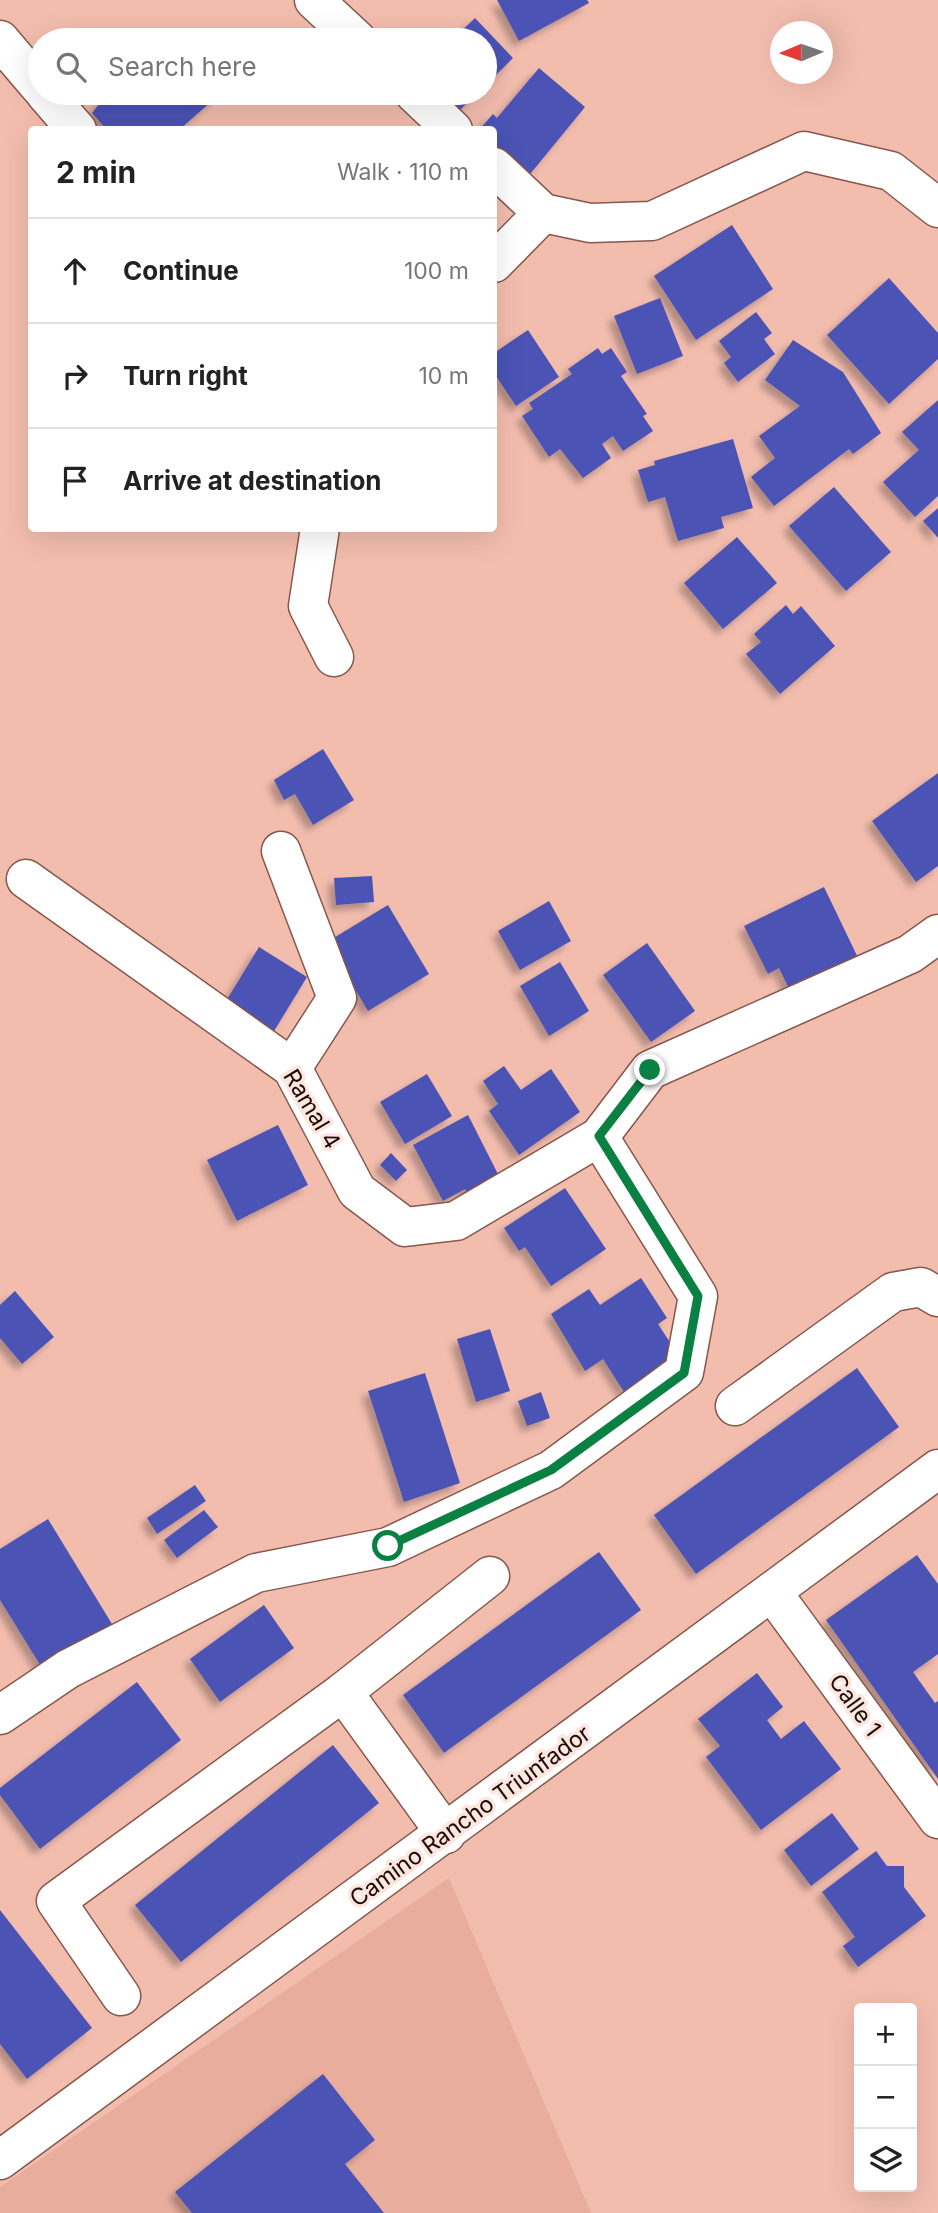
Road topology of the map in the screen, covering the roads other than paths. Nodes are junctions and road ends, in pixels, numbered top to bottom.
1 (314, 0) edge
2 (344, 28) edge
3 (0, 40) edge
4 (28, 73) edge
5 (55, 105) edge
6 (427, 105) edge
7 (74, 126) edge
8 (449, 126) edge
9 (497, 170) edge
10 (938, 208) edge
11 (543, 213) junction
12 (497, 260) edge
13 (319, 532) edge
14 (334, 657) dead end
15 (281, 851) dead end
16 (26, 879) dead end
17 (938, 934) edge
18 (292, 1068) junction
19 (599, 1136) junction
20 (938, 1297) edge
21 (735, 1406) dead end
22 (938, 1469) edge
23 (490, 1576) dead end
24 (772, 1592) junction
25 (343, 1692) junction
26 (0, 1715) edge
27 (938, 1819) edge
28 (446, 1834) junction
29 (121, 1996) dead end
30 (0, 2160) edge

1 - 2 street
3 - 4 street
5 - 7 street
6 - 8 street
9 - 11 street
10 - 11 street
11 - 12 street
13 - 14 street
15 - 18 street
16 - 18 street, Ramal 4
17 - 19 street
18 - 19 street, Ramal 4
19 - 26 street
20 - 21 street
22 - 24 street, Camino Rancho Triunfador
23 - 25 street
24 - 27 street, Calle 1
24 - 28 street, Camino Rancho Triunfador
25 - 28 street
25 - 29 street
28 - 30 street, Camino Rancho Triunfador

